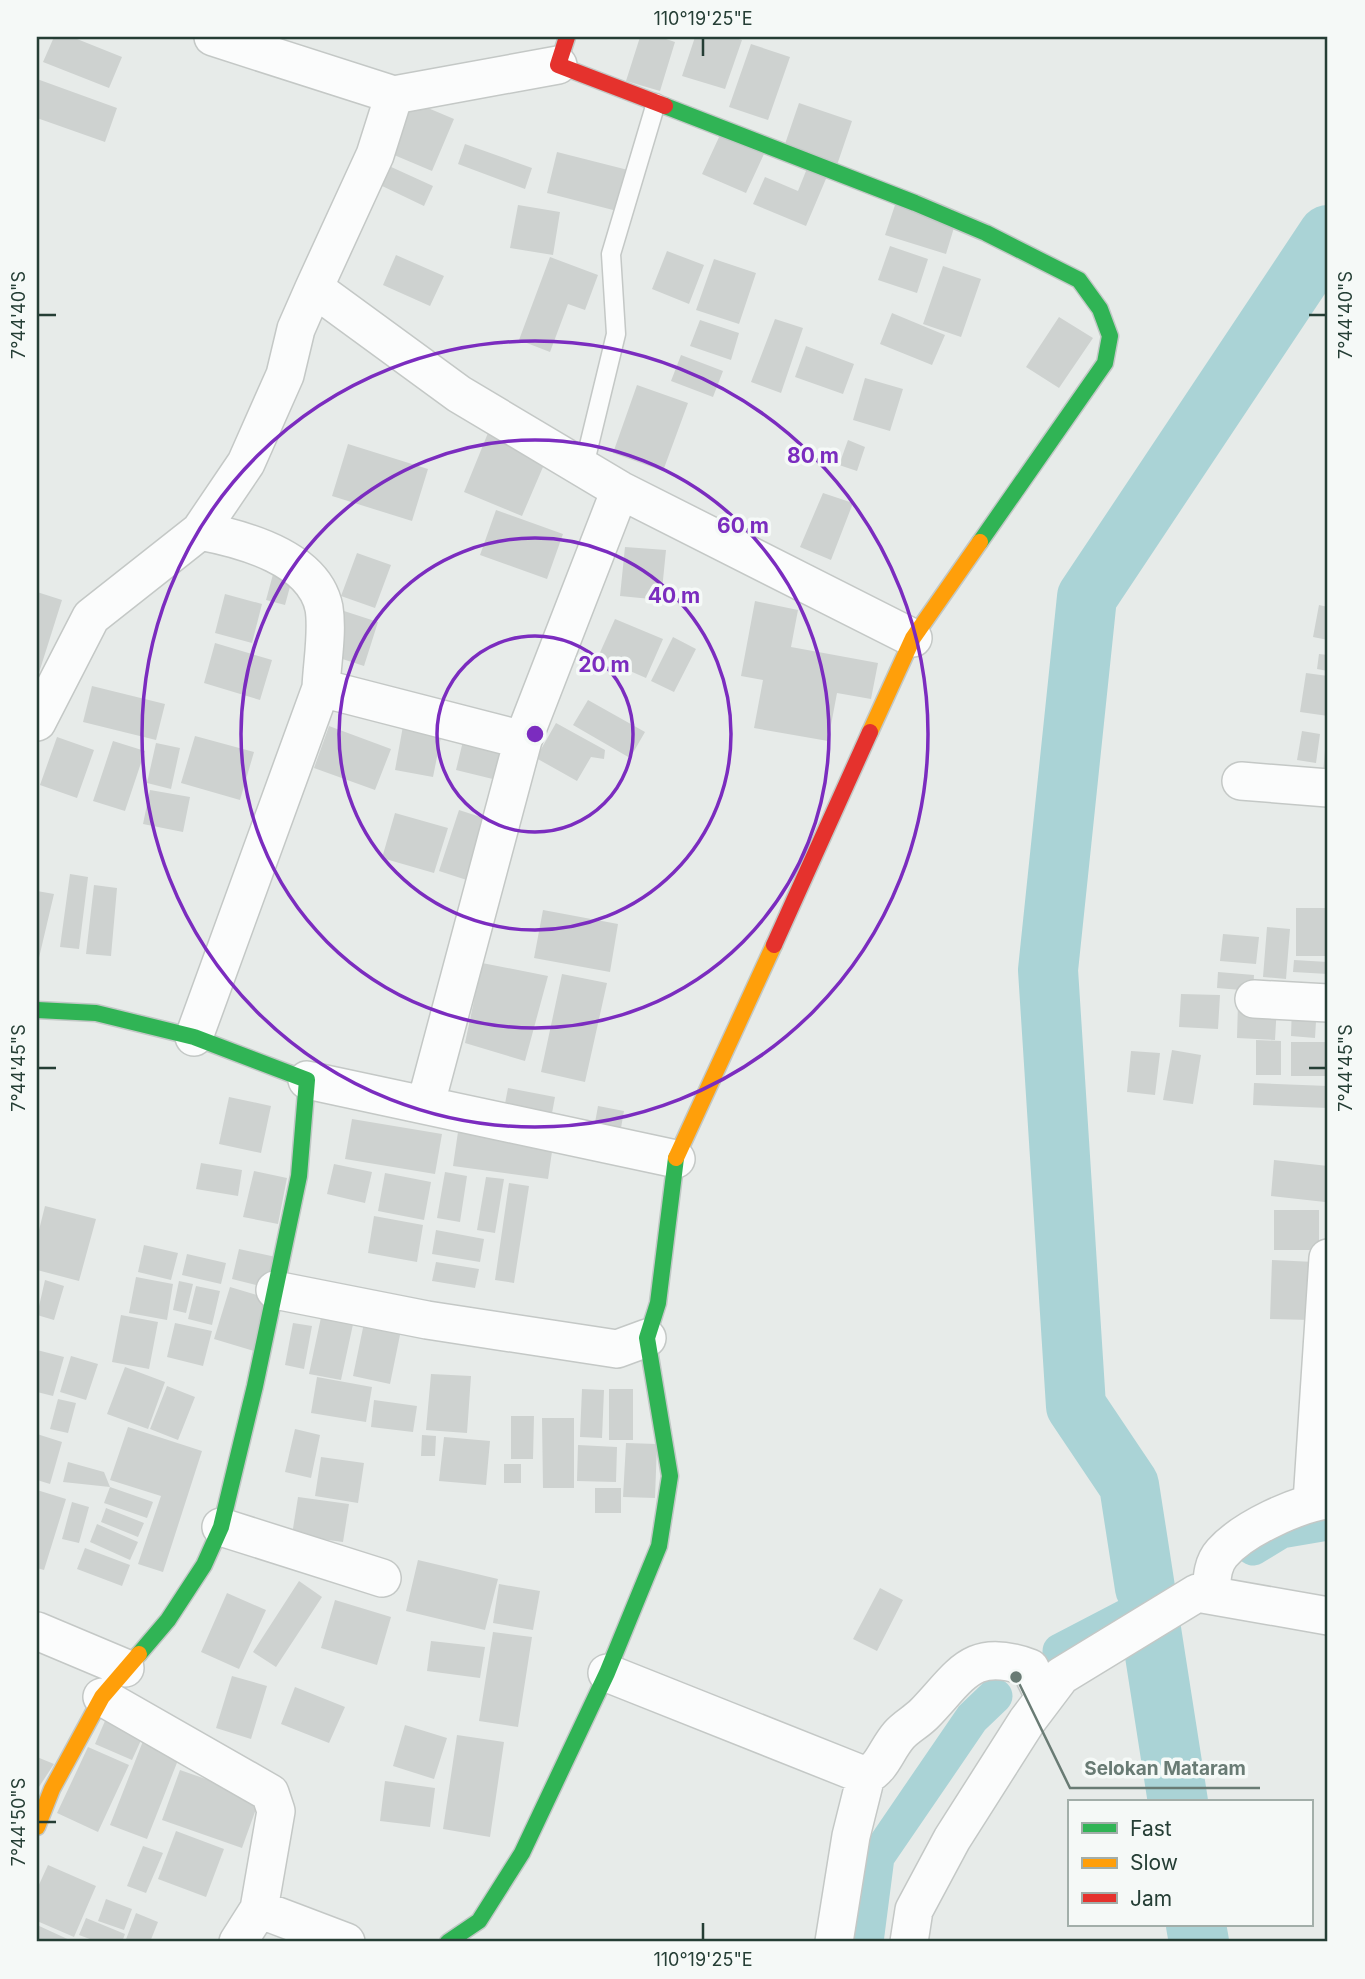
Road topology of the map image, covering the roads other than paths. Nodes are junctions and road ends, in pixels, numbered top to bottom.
1 (213, 37) edge
2 (562, 51) edge
3 (394, 95) junction
4 (656, 103) junction
5 (314, 288) junction
6 (584, 466) junction
7 (620, 490) junction
8 (200, 531) junction
9 (913, 638) junction
10 (321, 688) junction
11 (37, 722) edge
12 (523, 740) junction
13 (1241, 780) dead end
14 (1328, 788) edge
15 (1254, 999) dead end
16 (1328, 1003) edge
17 (37, 1010) edge
18 (194, 1037) junction
19 (307, 1080) junction
20 (426, 1103) junction
21 (676, 1159) junction
22 (1328, 1258) edge
23 (275, 1290) junction
24 (647, 1338) junction
25 (1323, 1504) edge
26 (221, 1527) junction
27 (382, 1578) dead end
28 (1204, 1594) junction
29 (1328, 1616) edge
30 (37, 1631) edge
31 (125, 1668) junction
32 (607, 1673) junction
33 (1053, 1686) junction
34 (102, 1697) junction
35 (866, 1776) junction
36 (37, 1827) edge
37 (259, 1909) junction
38 (238, 1942) edge
39 (346, 1942) edge
40 (448, 1942) edge
41 (834, 1942) edge
42 (909, 1942) edge

1 - 3 street
2 - 3 street
2 - 4 street
3 - 5 street
4 - 6 lane
4 - 9 street
5 - 6 street
5 - 8 street
6 - 7 street
7 - 9 street
7 - 12 street
8 - 10 street
8 - 11 street
9 - 21 street
10 - 12 street
10 - 18 street
12 - 20 street
13 - 14 street
15 - 16 street
17 - 18 street
18 - 19 street
19 - 20 street
19 - 23 street
20 - 21 street
21 - 24 street
22 - 25 street
23 - 24 street
23 - 26 street
24 - 32 street
25 - 28 street
26 - 27 street
26 - 31 street
28 - 29 street
28 - 33 street
30 - 31 street
31 - 34 street
32 - 35 street
32 - 40 street
33 - 35 street
33 - 42 street
34 - 36 street
34 - 37 street
35 - 41 street
37 - 38 street
37 - 39 street

